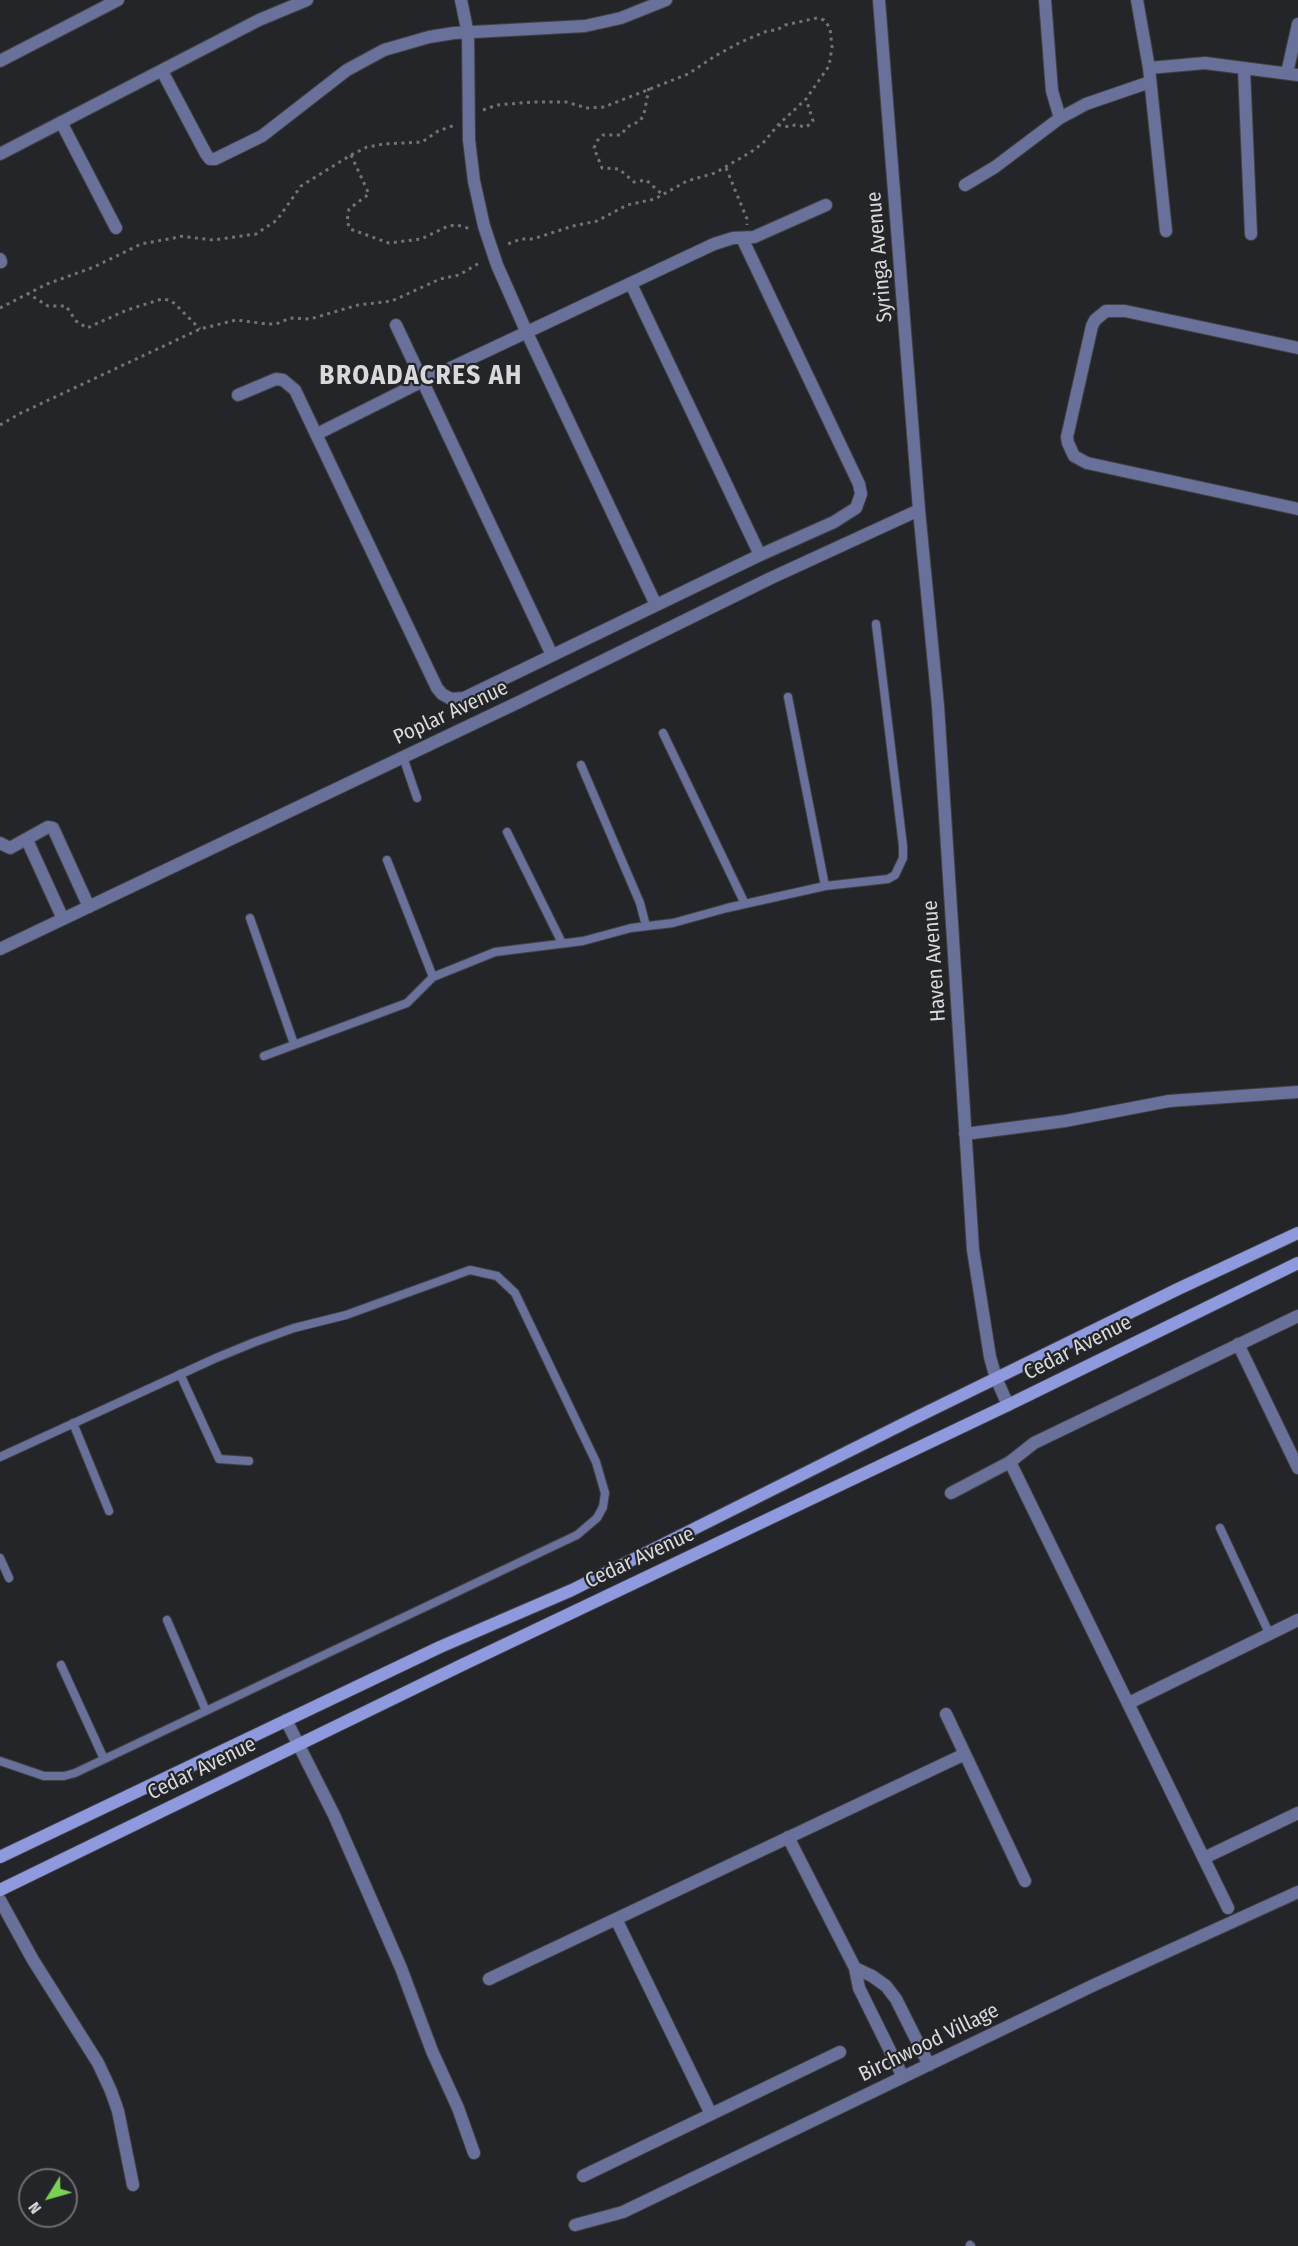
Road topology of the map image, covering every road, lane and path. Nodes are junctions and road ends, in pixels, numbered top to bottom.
1 (118, 0) edge
2 (308, 0) edge
3 (461, 0) edge
4 (666, 0) edge
5 (879, 0) edge
6 (1045, 0) edge
7 (1137, 0) edge
8 (1298, 24) edge
9 (468, 34) junction
10 (0, 61) edge
11 (1149, 68) junction
12 (1244, 69) junction
13 (162, 71) junction
14 (1292, 74) edge
15 (1150, 82) junction
16 (649, 88) junction
17 (806, 99) junction
18 (1060, 118) junction
19 (468, 121) junction
20 (61, 122) junction
21 (778, 125) junction
22 (0, 154) edge
23 (351, 154) junction
24 (726, 168) junction
25 (965, 185) dead end
26 (663, 195) junction
27 (826, 205) dead end
28 (484, 226) junction
29 (116, 228) dead end
30 (1166, 231) dead end
31 (1251, 234) dead end
32 (742, 238) junction
33 (494, 255) junction
34 (632, 284) junction
35 (27, 293) junction
36 (0, 308) edge
37 (396, 325) dead end
38 (199, 327) junction
39 (526, 333) junction
40 (1298, 348) edge
41 (423, 381) junction
42 (238, 395) dead end
43 (0, 425) edge
44 (317, 434) junction
45 (1298, 509) edge
46 (919, 510) junction
47 (760, 555) junction
48 (656, 605) junction
49 (876, 624) dead end
50 (552, 655) junction
51 (788, 697) dead end
52 (663, 733) dead end
53 (403, 757) junction
54 (581, 765) dead end
55 (417, 798) dead end
56 (507, 832) dead end
57 (27, 840) junction
58 (0, 843) edge
59 (387, 860) dead end
60 (825, 886) junction
61 (745, 904) junction
62 (89, 907) junction
63 (250, 918) dead end
64 (63, 919) junction
65 (646, 926) junction
66 (562, 943) junction
67 (0, 950) edge
68 (433, 977) junction
69 (294, 1044) junction
70 (264, 1056) dead end
71 (1298, 1092) edge
72 (965, 1134) junction
73 (1298, 1233) edge
74 (1298, 1263) edge
75 (1298, 1316) edge
76 (1238, 1344) junction
77 (180, 1374) junction
78 (996, 1378) junction
79 (1008, 1405) junction
80 (73, 1423) junction
81 (0, 1457) edge
82 (249, 1461) dead end
83 (1010, 1462) junction
84 (1298, 1468) edge
85 (951, 1493) dead end
86 (109, 1511) dead end
87 (1220, 1528) dead end
88 (684, 1534) junction
89 (693, 1554) junction
90 (0, 1558) edge
91 (9, 1578) dead end
92 (167, 1620) dead end
93 (1298, 1620) edge
94 (1270, 1635) junction
95 (61, 1665) dead end
96 (1129, 1703) junction
97 (206, 1711) junction
98 (946, 1714) dead end
99 (286, 1720) junction
100 (298, 1744) junction
101 (965, 1754) junction
102 (104, 1760) junction
103 (0, 1761) edge
104 (1298, 1813) edge
105 (788, 1837) junction
106 (0, 1857) edge
107 (1204, 1858) junction
108 (1025, 1881) dead end
109 (0, 1890) edge
110 (1298, 1892) edge
111 (0, 1900) edge
112 (1228, 1908) dead end
113 (616, 1919) junction
114 (855, 1968) junction
115 (489, 1979) dead end
116 (840, 2052) dead end
117 (929, 2065) junction
118 (903, 2077) junction
119 (711, 2114) junction
120 (474, 2153) dead end
121 (583, 2176) dead end
122 (133, 2185) dead end
123 (575, 2225) dead end

1 - 10 street
2 - 13 street
3 - 9 street
4 - 9 street
5 - 46 street, Syringa Avenue
6 - 18 street
7 - 11 street
8 - 14 street
9 - 13 street
9 - 19 street
11 - 12 street
11 - 15 street
12 - 14 street
12 - 31 street
13 - 20 street
15 - 18 street
15 - 30 street
16 - 17 path
16 - 19 path
16 - 26 path
17 - 21 path
17 - 21 path
18 - 25 street
19 - 23 path
19 - 28 street
20 - 22 street
20 - 29 street
21 - 24 path
23 - 28 path
23 - 35 path
24 - 26 path
24 - 32 path
26 - 33 path
27 - 32 street
28 - 33 street
32 - 34 street
32 - 47 street
33 - 38 path
33 - 39 street
34 - 39 street
34 - 47 street
35 - 36 path
35 - 38 path
37 - 41 street
38 - 43 path
39 - 41 street
39 - 48 street
40 - 45 street
41 - 44 street
41 - 50 street
42 - 44 street
44 - 50 street
46 - 53 street, Poplar Avenue
46 - 72 street, Haven Avenue
47 - 48 street
48 - 50 street
49 - 60 lane
51 - 60 lane
52 - 61 lane
53 - 55 lane
53 - 62 street, Poplar Avenue
54 - 65 lane
56 - 66 lane
57 - 58 street
57 - 62 street
57 - 64 street
59 - 68 lane
60 - 61 lane
61 - 65 lane
62 - 64 street, Poplar Avenue
63 - 69 lane
64 - 67 street, Poplar Avenue
65 - 66 lane
66 - 68 lane
68 - 69 lane
69 - 70 lane
71 - 72 street
72 - 78 street, Haven Avenue
73 - 78 main road, Cedar Avenue
74 - 79 main road, Cedar Avenue
75 - 76 street
76 - 83 street
76 - 84 street
77 - 80 lane
77 - 82 lane
77 - 97 lane
78 - 79 street, Haven Avenue
78 - 88 main road, Cedar Avenue
79 - 89 main road, Cedar Avenue
80 - 81 lane
80 - 86 lane
83 - 85 street
83 - 96 street
87 - 94 lane
88 - 89 main road
88 - 99 main road, Cedar Avenue
89 - 100 main road, Cedar Avenue
90 - 91 lane
92 - 97 lane
93 - 94 street
94 - 96 street
95 - 102 lane
96 - 107 street
97 - 102 lane
98 - 101 street
99 - 100 street
99 - 106 main road, Cedar Avenue
100 - 109 main road, Cedar Avenue
100 - 120 street
101 - 105 street
101 - 108 street
102 - 103 lane
104 - 107 street
105 - 113 street
105 - 114 street
107 - 112 street
110 - 117 street, Birchwood Village
111 - 122 street
113 - 115 street
113 - 119 street
114 - 117 street
114 - 118 street
116 - 119 street
117 - 118 street, Birchwood Village
118 - 123 street, Birchwood Village
119 - 121 street

